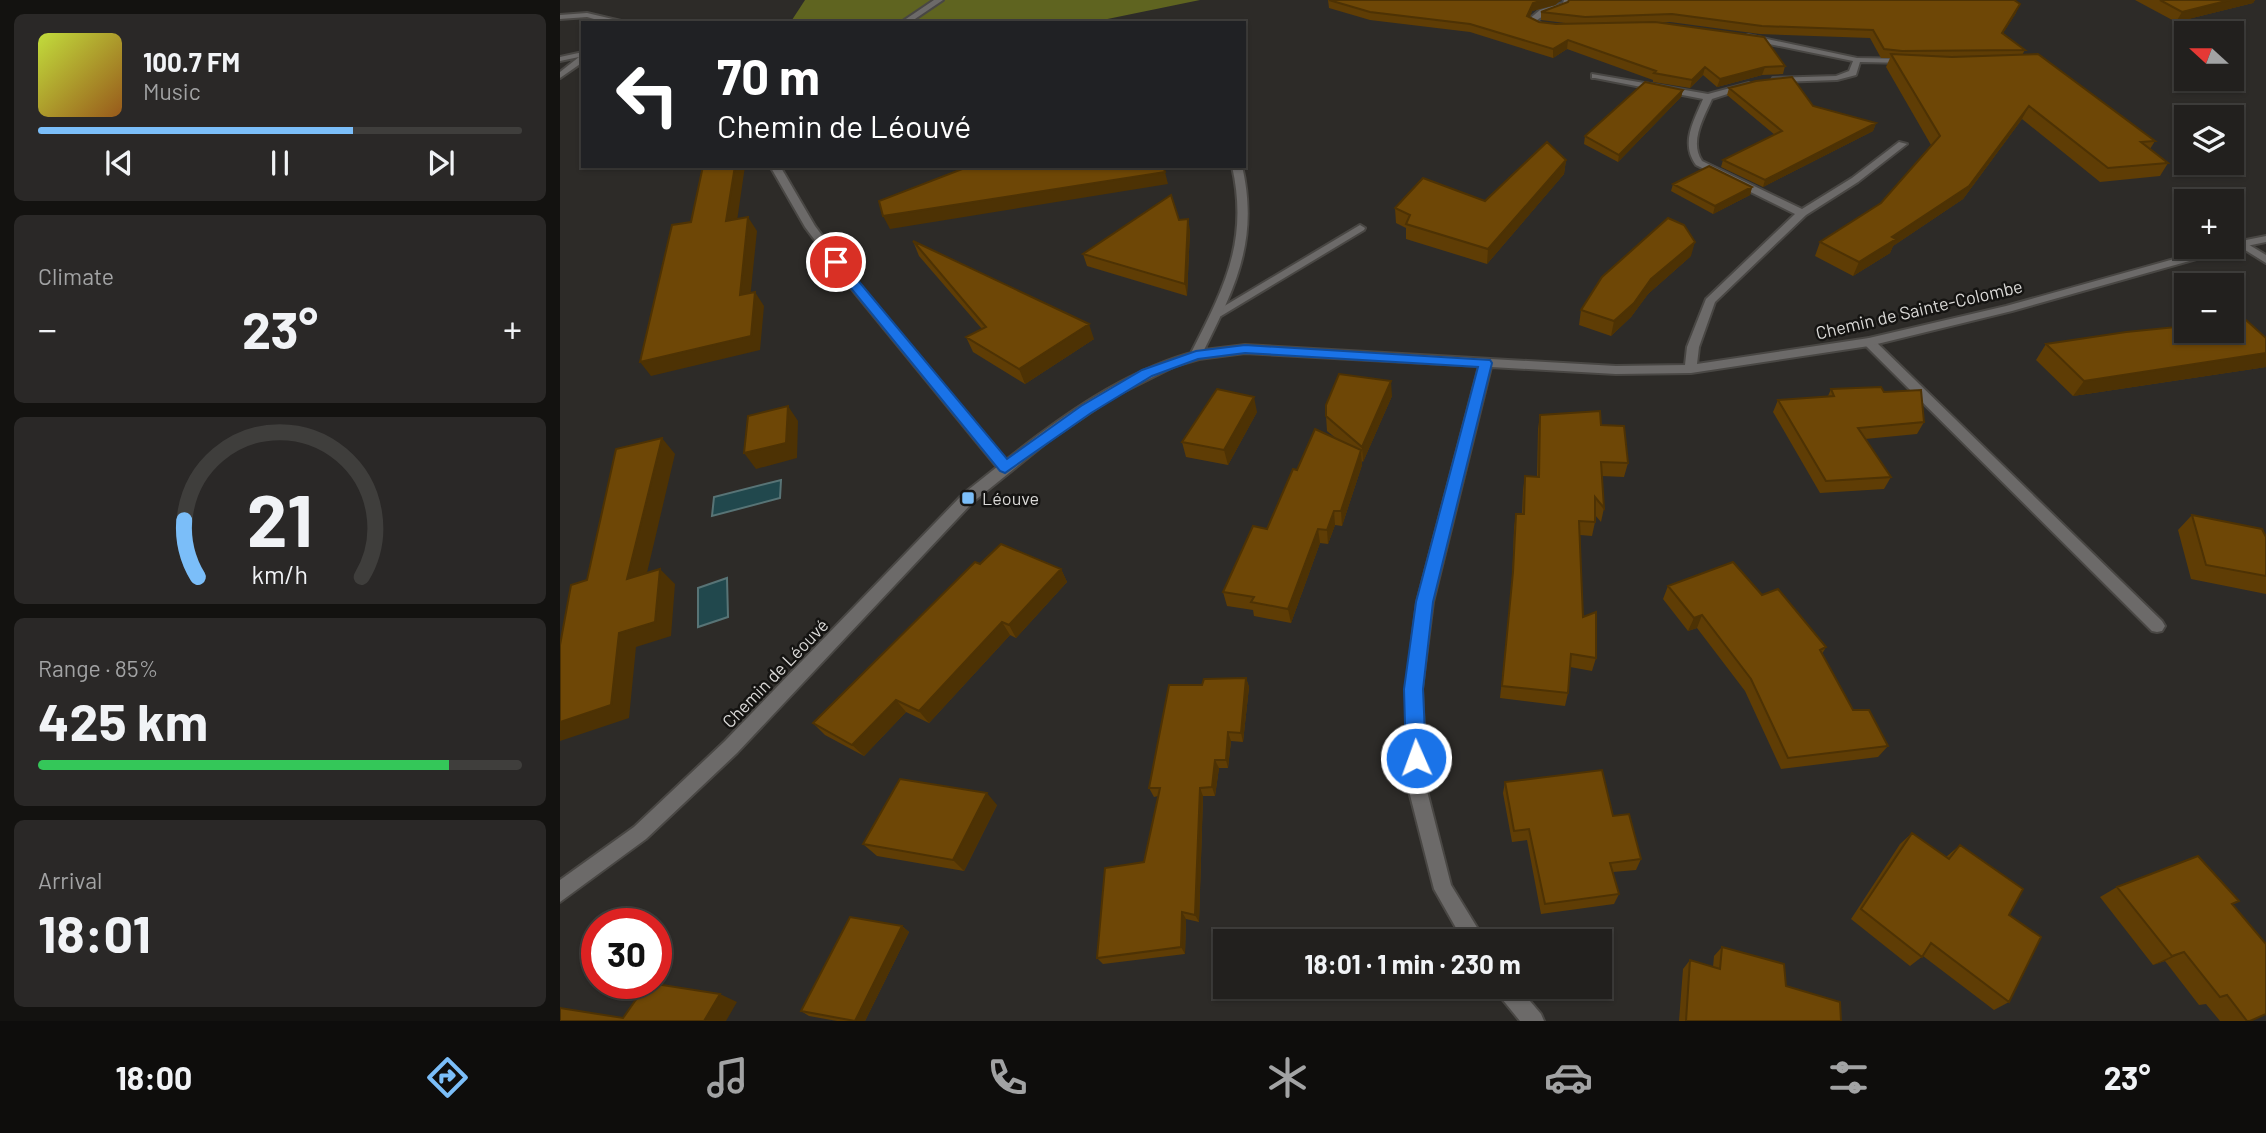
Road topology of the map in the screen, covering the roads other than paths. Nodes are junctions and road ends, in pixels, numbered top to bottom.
1 (939, 0) edge
2 (1568, 0) edge
3 (560, 18) edge
4 (610, 21) edge
5 (907, 21) edge
6 (1561, 29) edge
7 (1736, 36) edge
8 (581, 56) edge
9 (581, 58) edge
10 (560, 59) edge
11 (1857, 60) junction
12 (1913, 62) edge
13 (560, 76) edge
14 (1595, 76) dead end
15 (1764, 82) edge
16 (1751, 84) edge
17 (1708, 97) junction
18 (1902, 144) dead end
19 (776, 168) edge
20 (1238, 168) edge
21 (1802, 213) junction
22 (1360, 228) dead end
23 (2266, 239) edge
24 (2244, 243) edge
25 (2244, 250) edge
26 (2184, 259) edge
27 (2266, 260) edge
28 (1217, 314) junction
29 (1869, 342) junction
30 (1196, 355) junction
31 (1486, 363) junction
32 (1691, 369) junction
33 (1005, 467) junction
34 (2157, 626) dead end
35 (560, 892) edge
36 (1468, 929) edge
37 (1515, 999) edge
38 (1534, 1021) edge

1 - 5 street
2 - 6 street
3 - 4 street
7 - 11 street
8 - 10 street
9 - 13 street
11 - 12 street
11 - 15 street
14 - 17 street
16 - 17 street
17 - 21 street
18 - 21 street
19 - 33 street
20 - 28 street
21 - 32 street
22 - 28 street
23 - 24 street, Chemin de Sainte-Colombe
25 - 27 street
26 - 29 street, Chemin de Sainte-Colombe
28 - 30 street
29 - 32 street, Chemin de Sainte-Colombe
29 - 34 street
30 - 31 street, Chemin de Léouvé
30 - 33 street, Chemin de Léouvé
31 - 32 street, Chemin de Sainte-Colombe
31 - 36 street
33 - 35 street, Chemin de Léouvé
37 - 38 street

